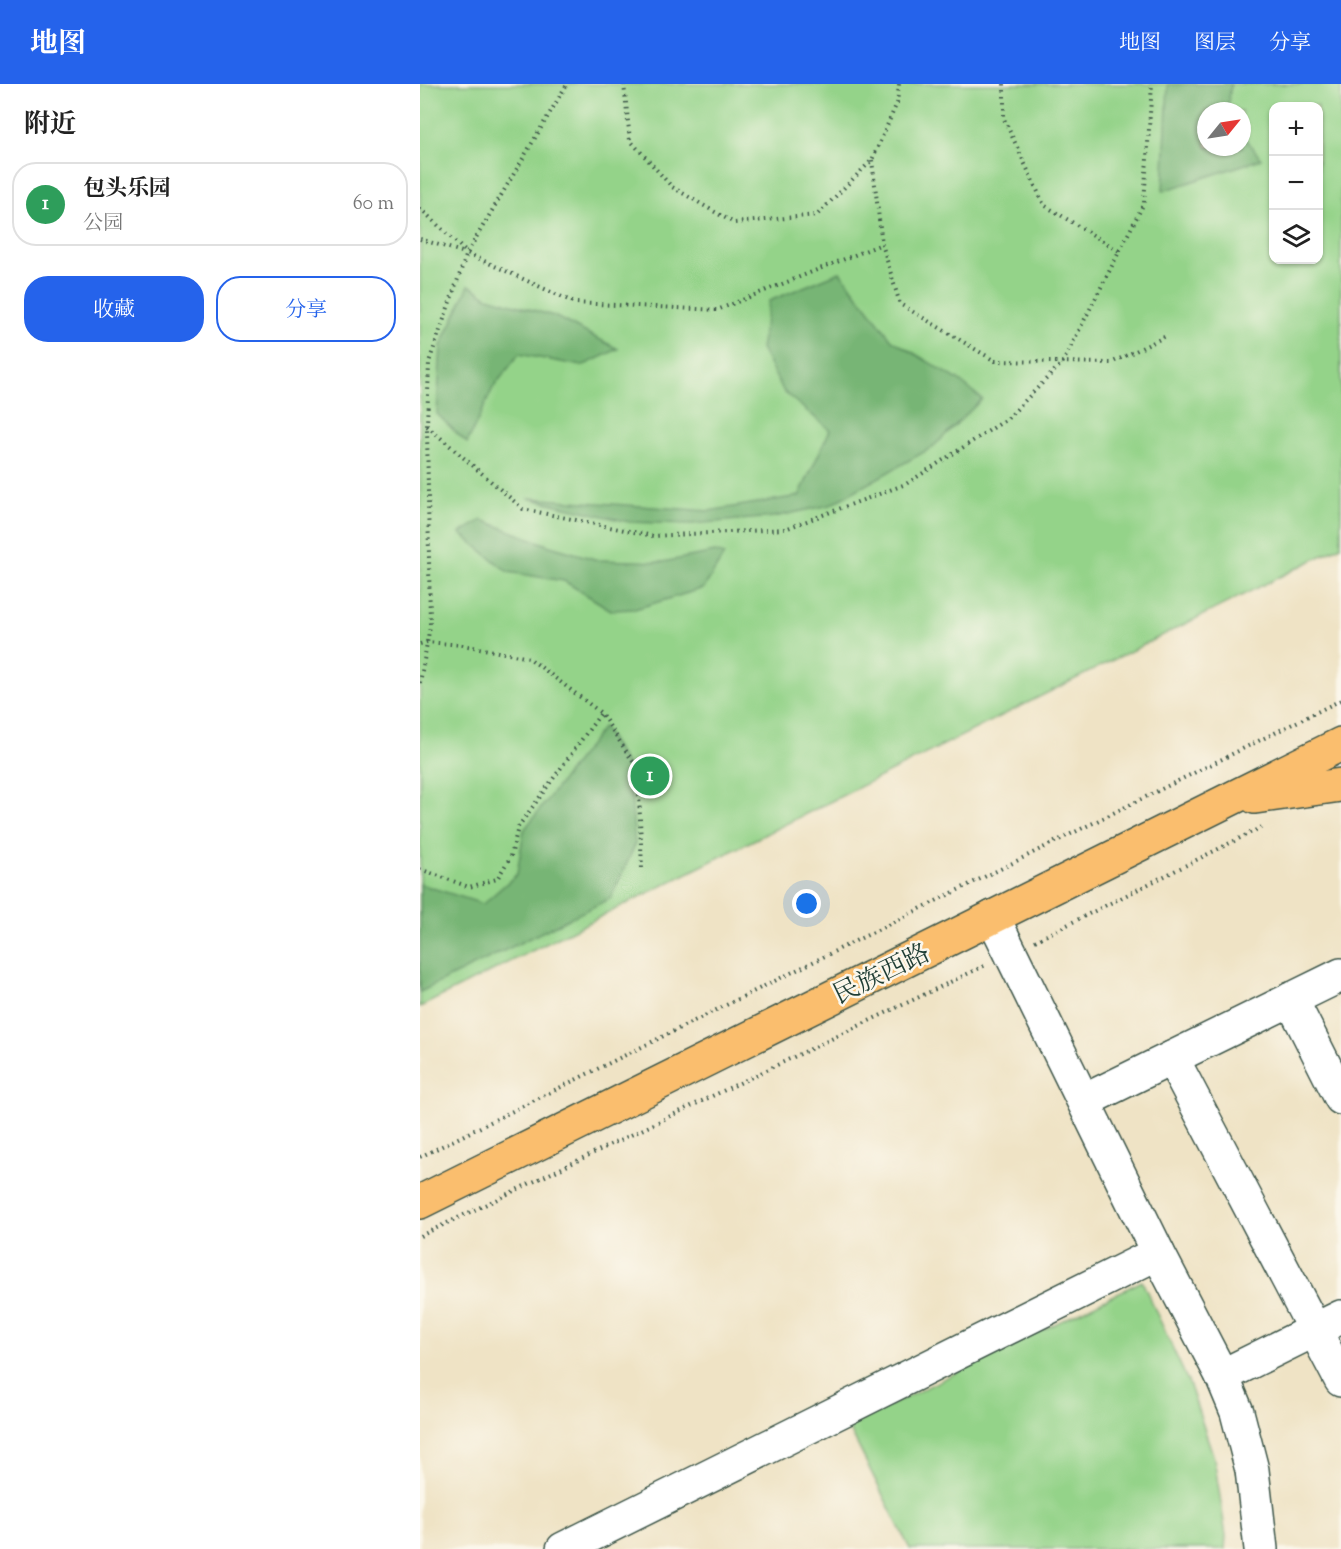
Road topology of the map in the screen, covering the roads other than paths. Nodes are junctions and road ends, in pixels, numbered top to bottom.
1 (1341, 744) edge
2 (1341, 785) edge
3 (1227, 801) junction
4 (993, 917) junction
5 (1341, 975) edge
6 (1291, 999) junction
7 (1172, 1058) junction
8 (1341, 1098) edge
9 (1084, 1101) junction
10 (420, 1202) edge
11 (1158, 1253) junction
12 (1328, 1324) edge
13 (1222, 1376) junction
14 (1341, 1380) edge
15 (563, 1549) edge
16 (1261, 1549) edge

1 - 3 main road, 民族西路
2 - 3 main road
3 - 4 main road, 民族西路
4 - 9 street
4 - 10 main road, 民族西路
5 - 6 street
6 - 7 street
6 - 8 street
7 - 9 street
7 - 12 street
9 - 11 street
11 - 13 street
11 - 15 street
12 - 13 street
12 - 14 street
13 - 16 street

